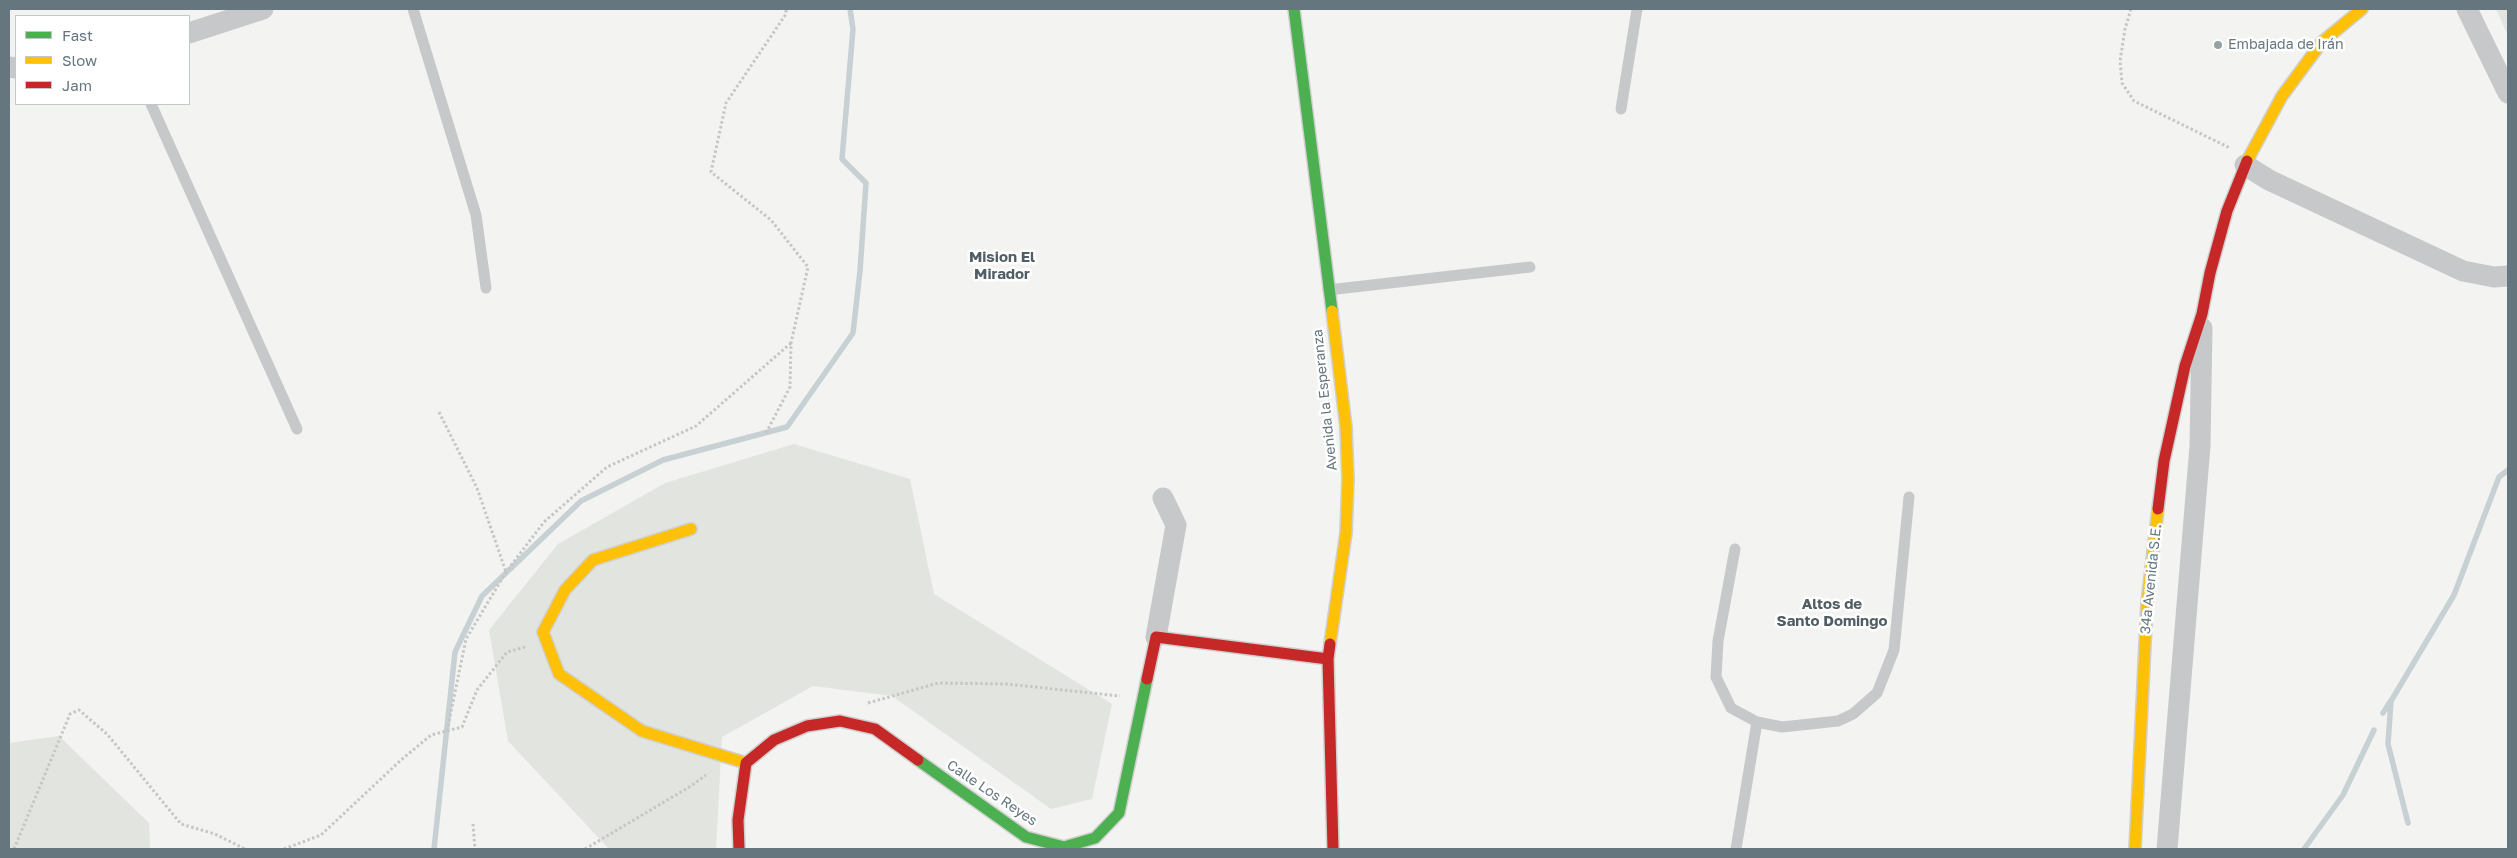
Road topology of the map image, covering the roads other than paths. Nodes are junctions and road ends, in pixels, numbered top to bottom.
1 (263, 9) edge
2 (413, 9) edge
3 (1294, 9) edge
4 (1637, 9) edge
5 (2362, 9) edge
6 (2467, 9) edge
7 (190, 33) edge
8 (2508, 93) edge
9 (151, 105) edge
10 (1621, 109) dead end
11 (2246, 162) junction
12 (1530, 268) dead end
13 (2508, 276) edge
14 (486, 288) dead end
15 (1328, 290) junction
16 (2202, 314) junction
17 (297, 429) dead end
18 (1909, 497) dead end
19 (1164, 498) dead end
20 (691, 529) dead end
21 (1734, 549) dead end
22 (1156, 637) junction
23 (1328, 659) junction
24 (1757, 722) junction
25 (746, 763) junction
26 (2137, 818) junction
27 (2169, 821) junction
28 (1064, 848) edge
29 (739, 849) edge
30 (1333, 849) edge
31 (1736, 849) edge
32 (2135, 849) edge
33 (2168, 849) edge

1 - 7 street
2 - 14 lane
3 - 15 street, Avenida la Esperanza
4 - 10 lane
5 - 11 street, 34a Avenida S.E.
6 - 8 street
9 - 17 lane
11 - 13 street
11 - 16 street, 34a Avenida S.E.
12 - 15 lane
15 - 23 street, Avenida la Esperanza
16 - 26 street, 34a Avenida S.E.
16 - 27 street, 34a Avenida S.E.
18 - 24 lane
19 - 22 street
20 - 25 street
21 - 24 lane
22 - 23 street
22 - 28 street, Calle Los Reyes
23 - 30 street, Avenida la Esperanza
24 - 31 lane
25 - 28 street, Calle Los Reyes
25 - 29 street
26 - 27 street
26 - 32 street, 34a Avenida S.E.
27 - 33 street, 34a Avenida S.E.

